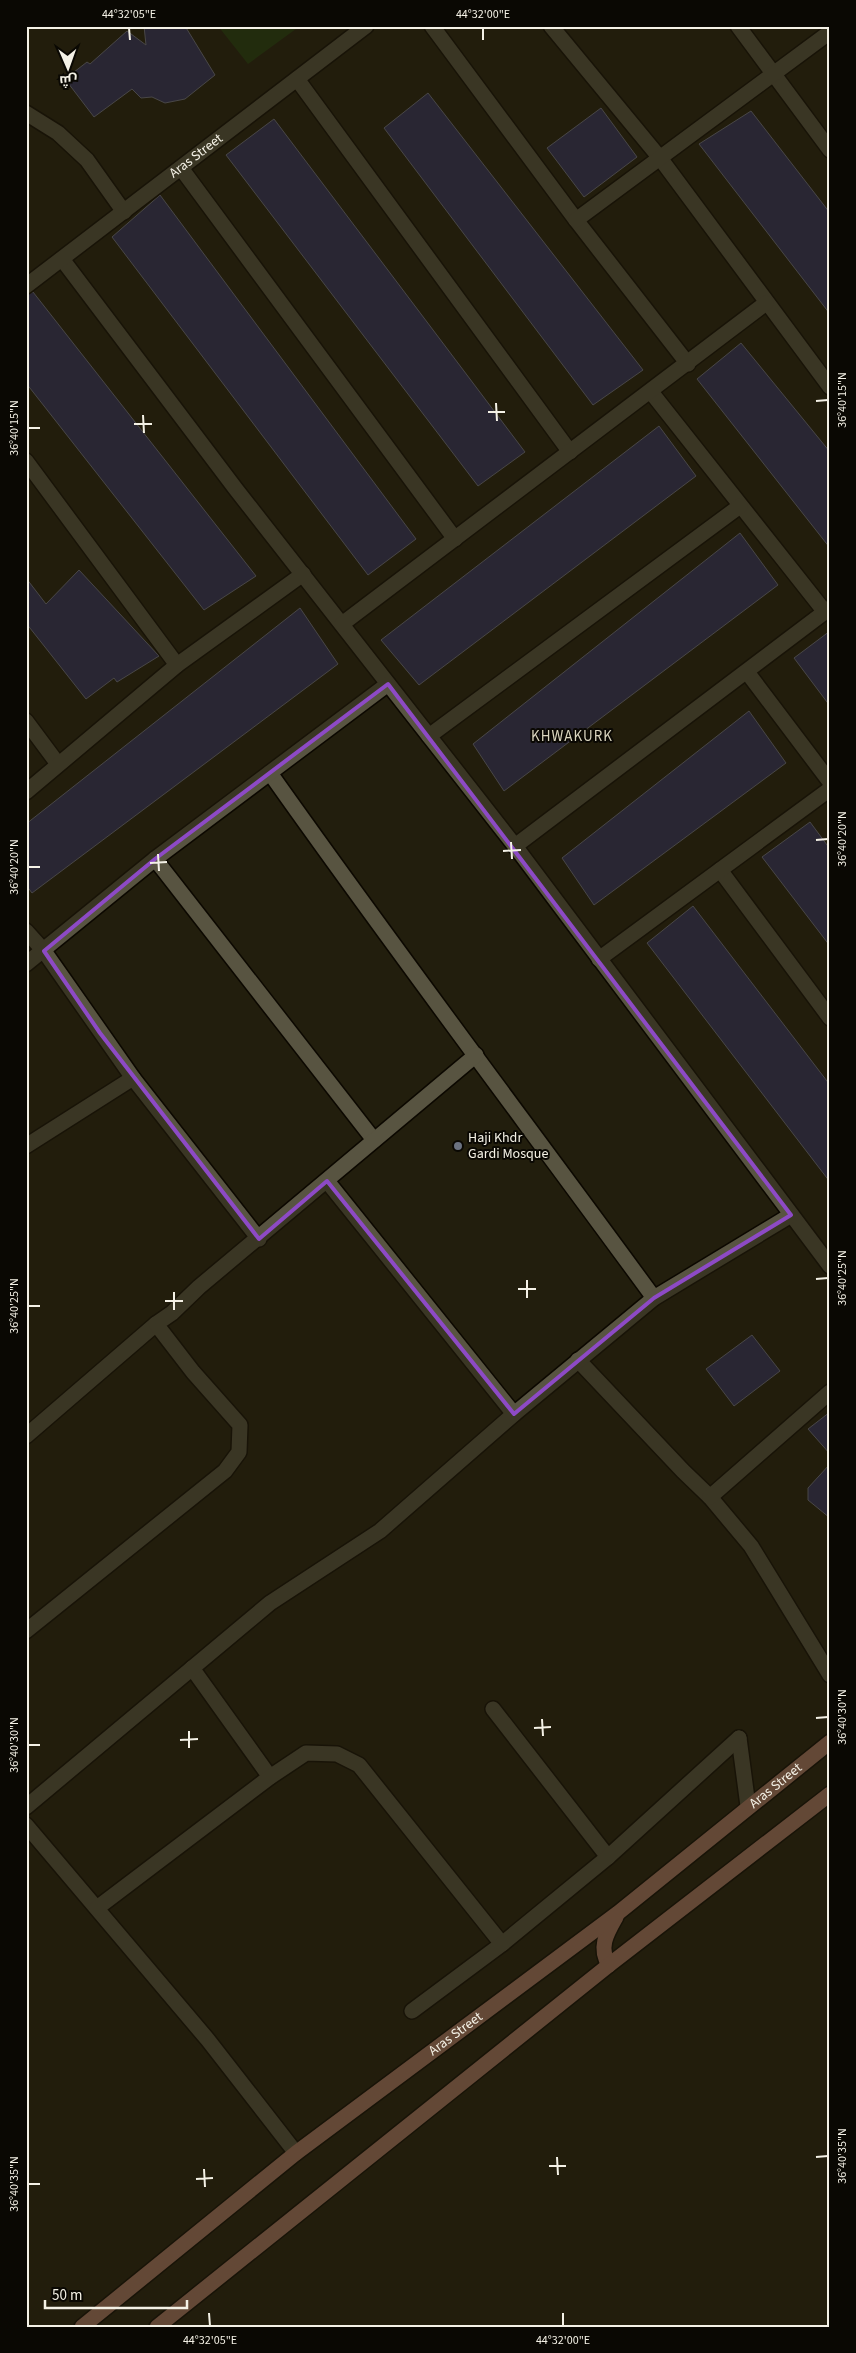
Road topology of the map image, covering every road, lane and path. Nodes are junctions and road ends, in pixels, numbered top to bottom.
1 (366, 26) edge
2 (432, 26) edge
3 (552, 26) edge
4 (738, 26) edge
5 (830, 32) edge
6 (773, 74) junction
7 (296, 80) junction
8 (26, 113) edge
9 (830, 150) edge
10 (660, 158) junction
11 (181, 168) junction
12 (124, 212) junction
13 (576, 220) junction
14 (62, 259) junction
15 (26, 286) edge
16 (766, 303) junction
17 (688, 364) junction
18 (830, 387) edge
19 (651, 392) junction
20 (570, 452) junction
21 (26, 461) edge
22 (740, 506) junction
23 (455, 539) junction
24 (303, 574) junction
25 (827, 610) edge
26 (342, 624) junction
27 (177, 665) junction
28 (747, 672) junction
29 (388, 684) junction
30 (26, 721) edge
31 (429, 736) junction
32 (58, 764) junction
33 (270, 773) junction
34 (830, 782) edge
35 (830, 789) edge
36 (26, 792) edge
37 (514, 846) junction
38 (155, 859) junction
39 (720, 870) junction
40 (26, 931) edge
41 (44, 951) junction
42 (599, 959) junction
43 (26, 964) edge
44 (830, 1018) edge
45 (476, 1055) junction
46 (132, 1078) junction
47 (374, 1140) junction
48 (26, 1146) edge
49 (326, 1181) junction
50 (791, 1215) junction
51 (259, 1239) junction
52 (830, 1266) edge
53 (654, 1298) junction
54 (156, 1324) junction
55 (578, 1360) junction
56 (830, 1392) edge
57 (514, 1414) junction
58 (26, 1436) edge
59 (710, 1497) junction
60 (26, 1631) edge
61 (192, 1668) junction
62 (830, 1675) edge
63 (493, 1709) dead end
64 (830, 1742) edge
65 (270, 1777) junction
66 (830, 1794) edge
67 (748, 1806) junction
68 (26, 1807) edge
69 (26, 1826) edge
70 (608, 1857) junction
71 (97, 1908) junction
72 (618, 1913) junction
73 (502, 1944) junction
74 (609, 1965) junction
75 (412, 2011) dead end
76 (296, 2153) junction
77 (82, 2327) edge
78 (157, 2327) edge

1 - 7 street, Aras Street
2 - 13 street
3 - 10 street
4 - 6 street
5 - 6 street
6 - 9 street
6 - 10 street
7 - 11 street, Aras Street
7 - 20 street
8 - 12 street
10 - 13 street
10 - 16 street
11 - 12 street, Aras Street
11 - 23 street
12 - 14 street, Aras Street
13 - 17 street
14 - 15 street, Aras Street
14 - 24 street
16 - 17 street
16 - 18 street
17 - 19 street
19 - 20 street
19 - 22 street
20 - 23 street
21 - 27 street
22 - 25 street
22 - 31 street
23 - 26 street
24 - 26 street
24 - 27 street
25 - 28 street
26 - 29 street
27 - 32 street
28 - 34 street
28 - 37 street
29 - 31 street
29 - 33 street
30 - 32 street
31 - 37 street
32 - 36 street
33 - 38 street
33 - 45 street
35 - 39 street
37 - 42 street
38 - 41 street
38 - 47 street
39 - 42 street
39 - 44 street
40 - 41 street
41 - 43 street
41 - 46 street
42 - 50 street
45 - 47 street
45 - 53 street
46 - 48 street
46 - 51 street
47 - 49 street
49 - 51 street
49 - 57 street
50 - 52 street
50 - 53 street
51 - 54 street
53 - 55 street
54 - 58 street
54 - 60 street
55 - 57 street
55 - 59 street
56 - 59 street
57 - 61 street
59 - 62 street
61 - 65 street
61 - 68 street
63 - 70 street
64 - 67 main road, Aras Street
65 - 71 street
65 - 73 street
66 - 74 main road
67 - 70 street
67 - 72 main road, Aras Street
69 - 71 street
70 - 73 street
71 - 76 street
72 - 74 main road
72 - 76 main road, Aras Street
73 - 75 street
74 - 78 main road
76 - 77 main road, Aras Street

